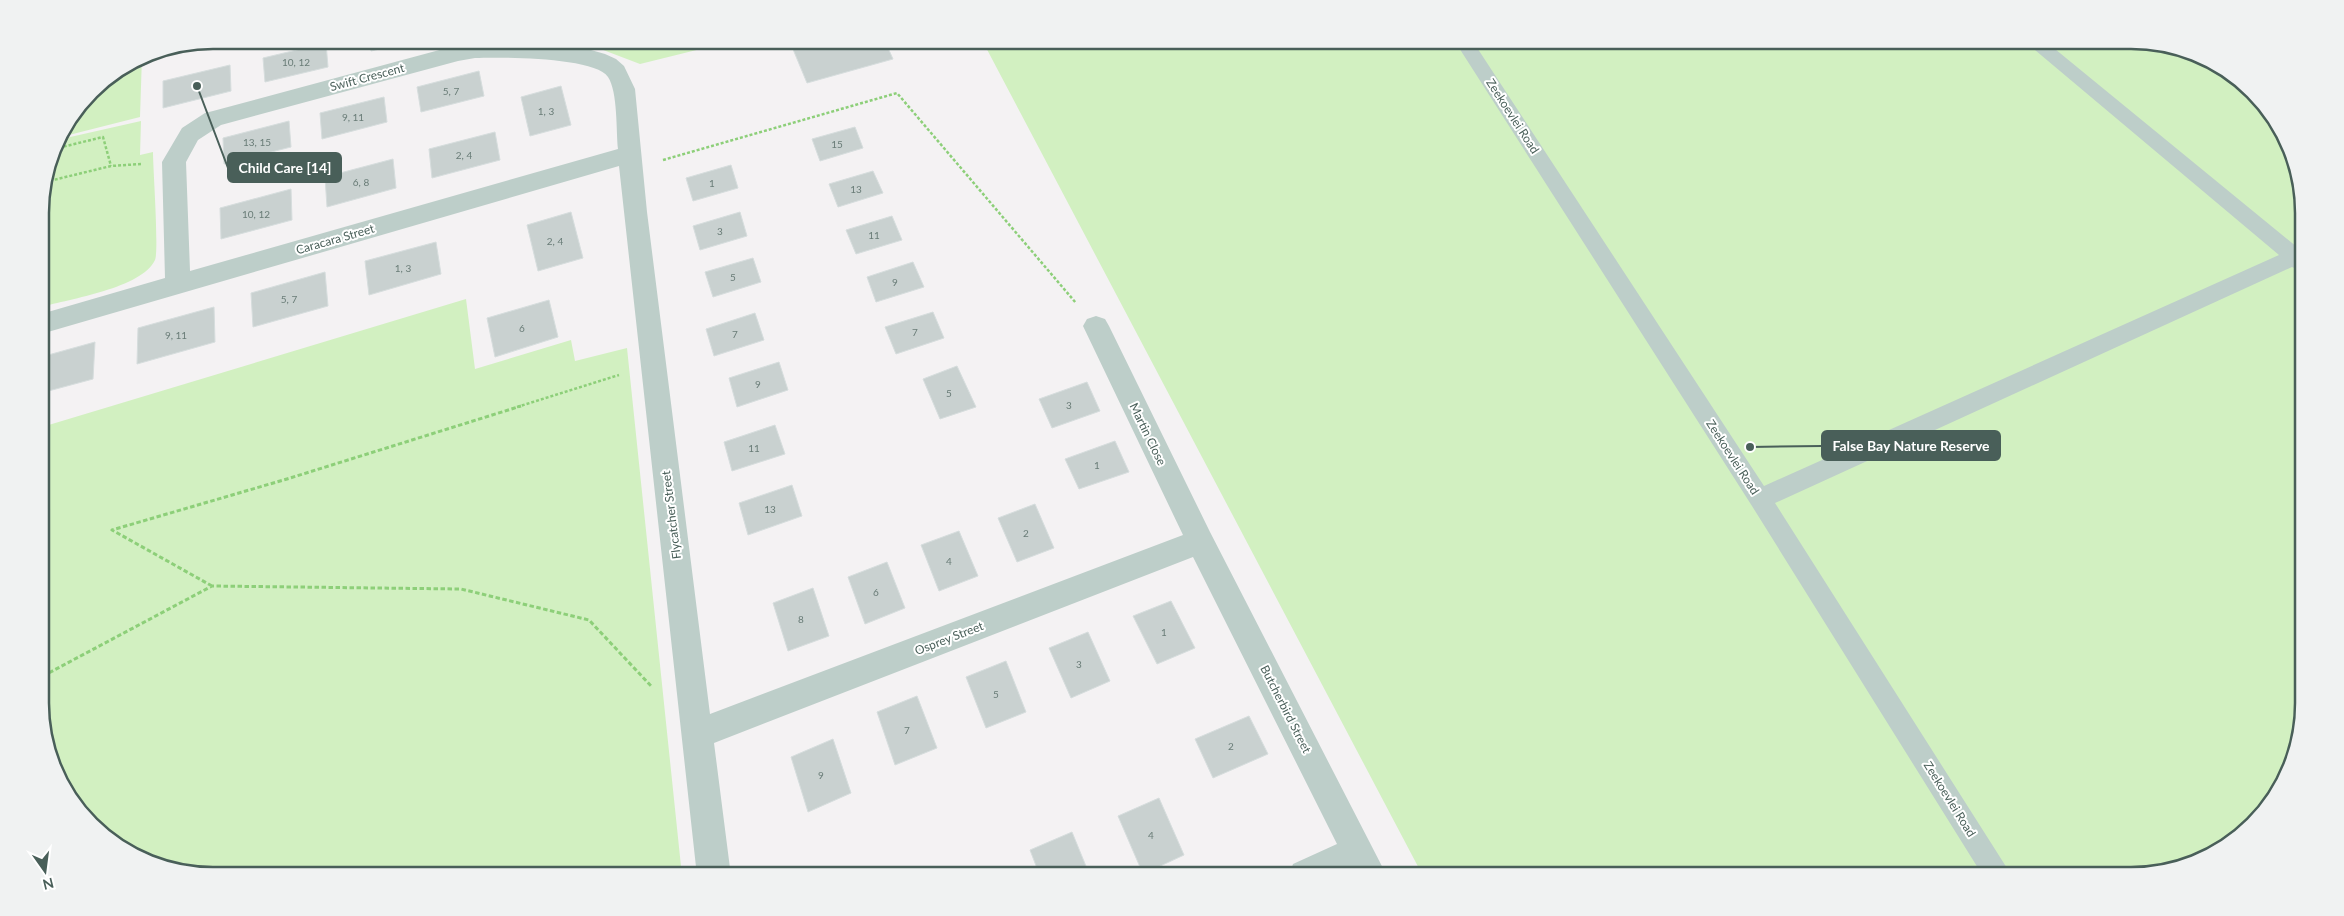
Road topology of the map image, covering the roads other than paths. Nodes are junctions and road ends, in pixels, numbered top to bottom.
1 (1469, 49) edge
2 (2043, 49) edge
3 (630, 162) junction
4 (2295, 258) edge
5 (2295, 261) edge
6 (178, 285) junction
7 (49, 322) edge
8 (1096, 326) road end
9 (1760, 500) junction
10 (1200, 541) junction
11 (698, 734) junction
12 (1365, 864) edge
13 (713, 867) edge
14 (1350, 867) edge
15 (1993, 867) edge

1 - 9 lane, Zeekoevlei Road
2 - 4 lane
3 - 6 street, Caracara Street
3 - 6 street, Swift Crescent
3 - 11 street, Flycatcher Street
5 - 9 lane
6 - 7 street, Caracara Street
8 - 10 street, Martin Close
9 - 15 lane, Zeekoevlei Road
10 - 11 street, Osprey Street
10 - 12 street, Butcherbird Street
11 - 13 street, Flycatcher Street
12 - 14 street

